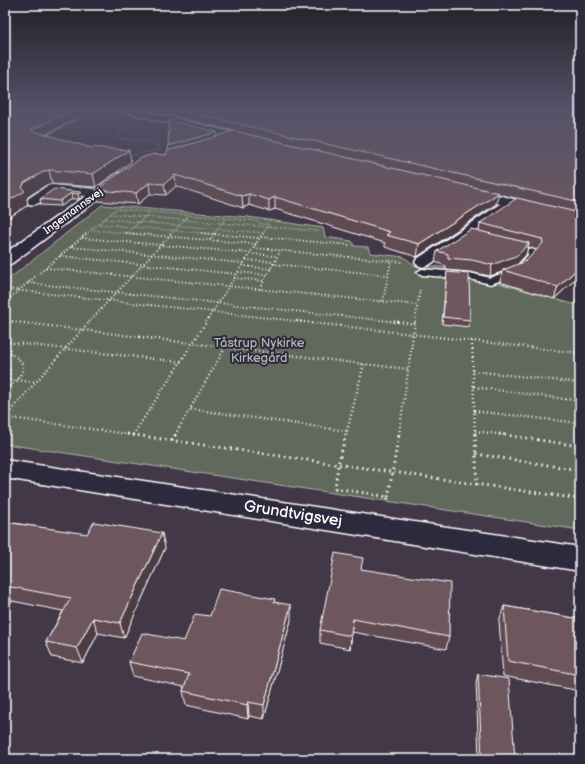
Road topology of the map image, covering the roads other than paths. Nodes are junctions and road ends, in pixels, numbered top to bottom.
1 (130, 170) edge
2 (456, 189) edge
3 (98, 193) junction
4 (34, 201) dead end
5 (512, 202) junction
6 (580, 219) edge
7 (506, 246) edge
8 (9, 255) edge
9 (423, 267) joint
10 (5, 469) edge
11 (580, 559) edge

1 - 3 street, Ingemannsvej
2 - 5 street
3 - 4 street
3 - 8 street, Ingemannsvej
5 - 6 street
5 - 9 street
7 - 9 lane
10 - 11 street, Grundtvigsvej

